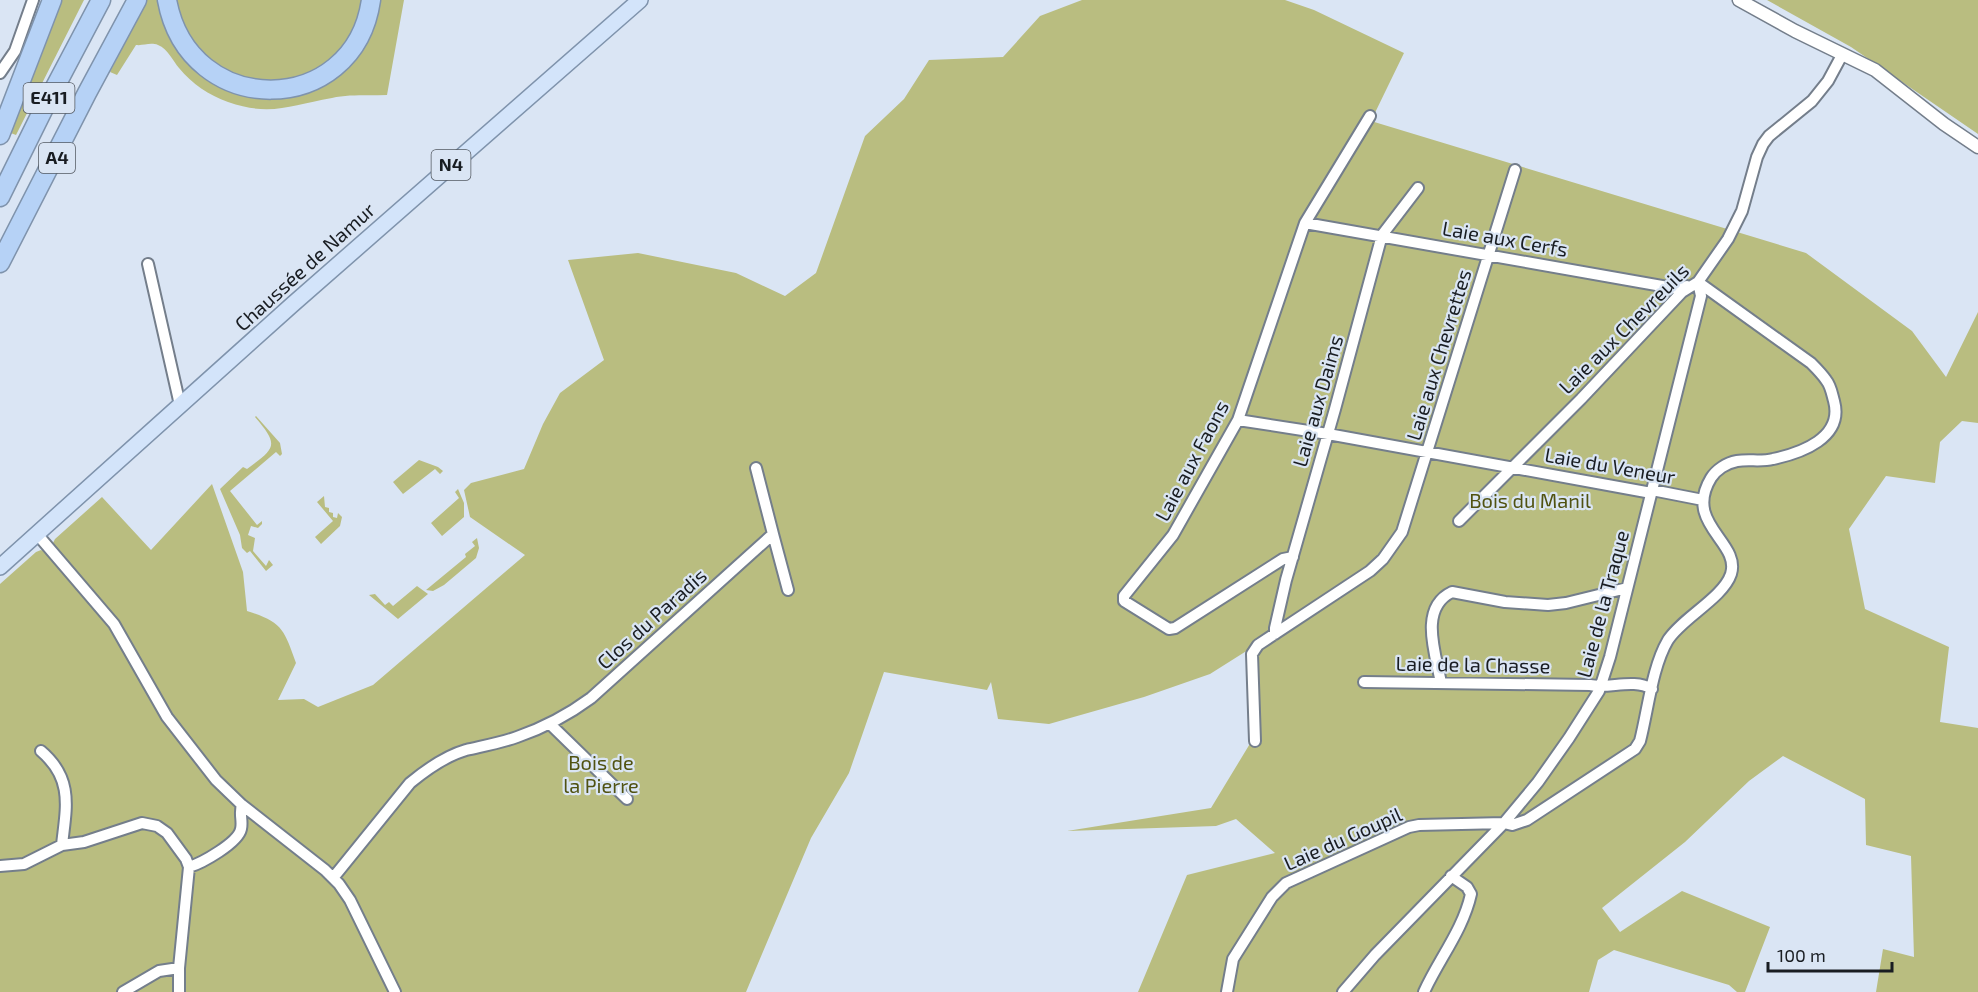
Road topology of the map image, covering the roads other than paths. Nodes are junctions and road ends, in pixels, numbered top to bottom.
1 (33, 0) edge
2 (52, 0) edge
3 (101, 0) edge
4 (126, 0) edge
5 (137, 0) edge
6 (167, 0) edge
7 (371, 0) edge
8 (640, 0) edge
9 (1739, 0) edge
10 (1842, 55) junction
11 (0, 73) edge
12 (87, 93) junction
13 (1370, 116) dead end
14 (0, 135) edge
15 (1978, 147) edge
16 (1515, 170) dead end
17 (1418, 188) dead end
18 (0, 197) edge
19 (1305, 223) junction
20 (1382, 235) junction
21 (0, 243) edge
22 (1488, 254) junction
23 (0, 263) edge
24 (148, 264) dead end
25 (0, 272) edge
26 (1698, 282) junction
27 (180, 405) junction
28 (1238, 420) junction
29 (1328, 434) junction
30 (1428, 453) junction
31 (1512, 467) junction
32 (756, 468) dead end
33 (1652, 490) junction
34 (1703, 500) junction
35 (1460, 521) dead end
36 (37, 534) junction
37 (773, 534) junction
38 (1293, 557) junction
39 (0, 567) edge
40 (1627, 588) junction
41 (788, 590) dead end
42 (1275, 634) junction
43 (1364, 682) dead end
44 (1441, 683) junction
45 (1600, 687) junction
46 (1652, 689) junction
47 (550, 724) junction
48 (1255, 741) dead end
49 (41, 751) dead end
50 (627, 799) dead end
51 (242, 805) junction
52 (1503, 823) junction
53 (62, 845) junction
54 (0, 866) edge
55 (189, 867) junction
56 (1451, 876) junction
57 (333, 878) junction
58 (179, 968) junction
59 (123, 992) edge
60 (179, 992) edge
61 (395, 992) edge
62 (1227, 992) edge
63 (1343, 992) edge
64 (1424, 992) edge

1 - 11 street
2 - 14 highway
3 - 18 highway, E411
4 - 21 highway, E411
5 - 12 highway
6 - 7 highway
8 - 27 main road, Chaussée de Namur / N4
9 - 10 street
10 - 15 street
10 - 26 street, Laie aux Chevreuils
12 - 23 highway
12 - 25 highway, A4
13 - 19 street, Laie aux Faons
16 - 22 street, Laie aux Chevrettes
17 - 20 street, Laie aux Daims
19 - 20 street, Laie aux Cerfs
19 - 28 street, Laie aux Faons
20 - 22 street, Laie aux Cerfs
20 - 29 street, Laie aux Daims
22 - 26 street, Laie aux Cerfs
22 - 30 street, Laie aux Chevrettes
24 - 27 street
26 - 31 street, Laie aux Chevreuils
26 - 33 street, Laie de la Traque
26 - 34 street
27 - 36 main road, Chaussée de Namur / N4
28 - 29 street, Laie du Veneur
28 - 38 street, Laie aux Faons
29 - 30 street, Laie du Veneur
29 - 38 street, Laie aux Daims
30 - 31 street, Laie du Veneur
30 - 42 street, Laie aux Chevrettes
31 - 33 street, Laie du Veneur
31 - 35 street, Laie aux Chevreuils
32 - 37 street
33 - 34 street, Laie du Veneur
33 - 40 street, Laie de la Traque
34 - 46 street, Laie du Goupil
36 - 39 main road, Chaussée de Namur / N4
36 - 51 street
37 - 41 street
37 - 47 street, Clos du Paradis
38 - 42 street, Laie aux Daims
40 - 44 street
40 - 45 street, Laie de la Traque
42 - 48 street, Laie aux Chevrettes
43 - 44 street, Laie de la Chasse
44 - 45 street, Laie de la Chasse
45 - 46 street, Laie de la Chasse
45 - 52 street, Laie de la Traque
46 - 52 street, Laie du Goupil
47 - 50 street
47 - 57 street, Clos du Paradis
49 - 53 street
51 - 55 street
51 - 57 street
52 - 56 street, Laie de la Traque
52 - 62 street, Laie du Goupil
53 - 54 street
53 - 55 street
55 - 58 street
56 - 63 street, Laie de la Traque
56 - 64 street
57 - 61 street
58 - 59 street
58 - 60 street

